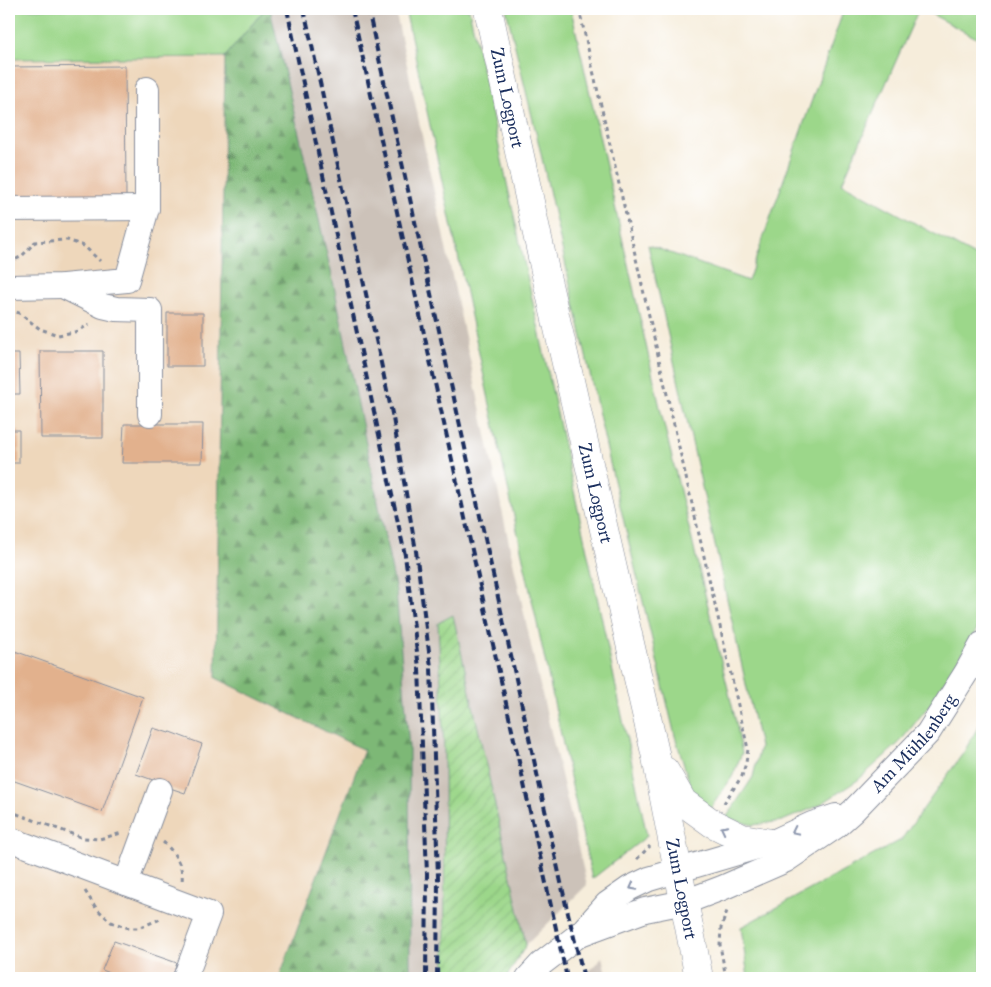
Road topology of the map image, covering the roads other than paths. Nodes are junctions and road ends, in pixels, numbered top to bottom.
1 (488, 9) edge
2 (146, 89) dead end
3 (147, 208) junction
4 (9, 209) edge
5 (63, 286) junction
6 (9, 287) edge
7 (150, 414) dead end
8 (982, 644) edge
9 (656, 757) junction
10 (160, 790) dead end
11 (853, 811) junction
12 (9, 840) edge
13 (771, 843) junction
14 (679, 871) junction
15 (134, 886) junction
16 (685, 902) junction
17 (580, 934) junction
18 (185, 978) edge
19 (528, 978) edge
20 (699, 978) edge

1 - 9 main road, Zum Logport
2 - 3 street
3 - 4 street
3 - 5 street
5 - 6 street
5 - 7 street
8 - 11 street, Am Mühlenberg
13 -> 9 main road
9 - 14 main road, Zum Logport
10 - 15 street
11 -> 13 street, Am Mühlenberg
11 - 16 street, Am Mühlenberg
12 - 15 street
13 - 14 street, Am Mühlenberg
14 - 16 main road, Zum Logport
14 -> 17 street, Am Mühlenberg
15 - 18 street
16 - 17 street, Am Mühlenberg
16 - 20 main road, Zum Logport
17 - 19 street

